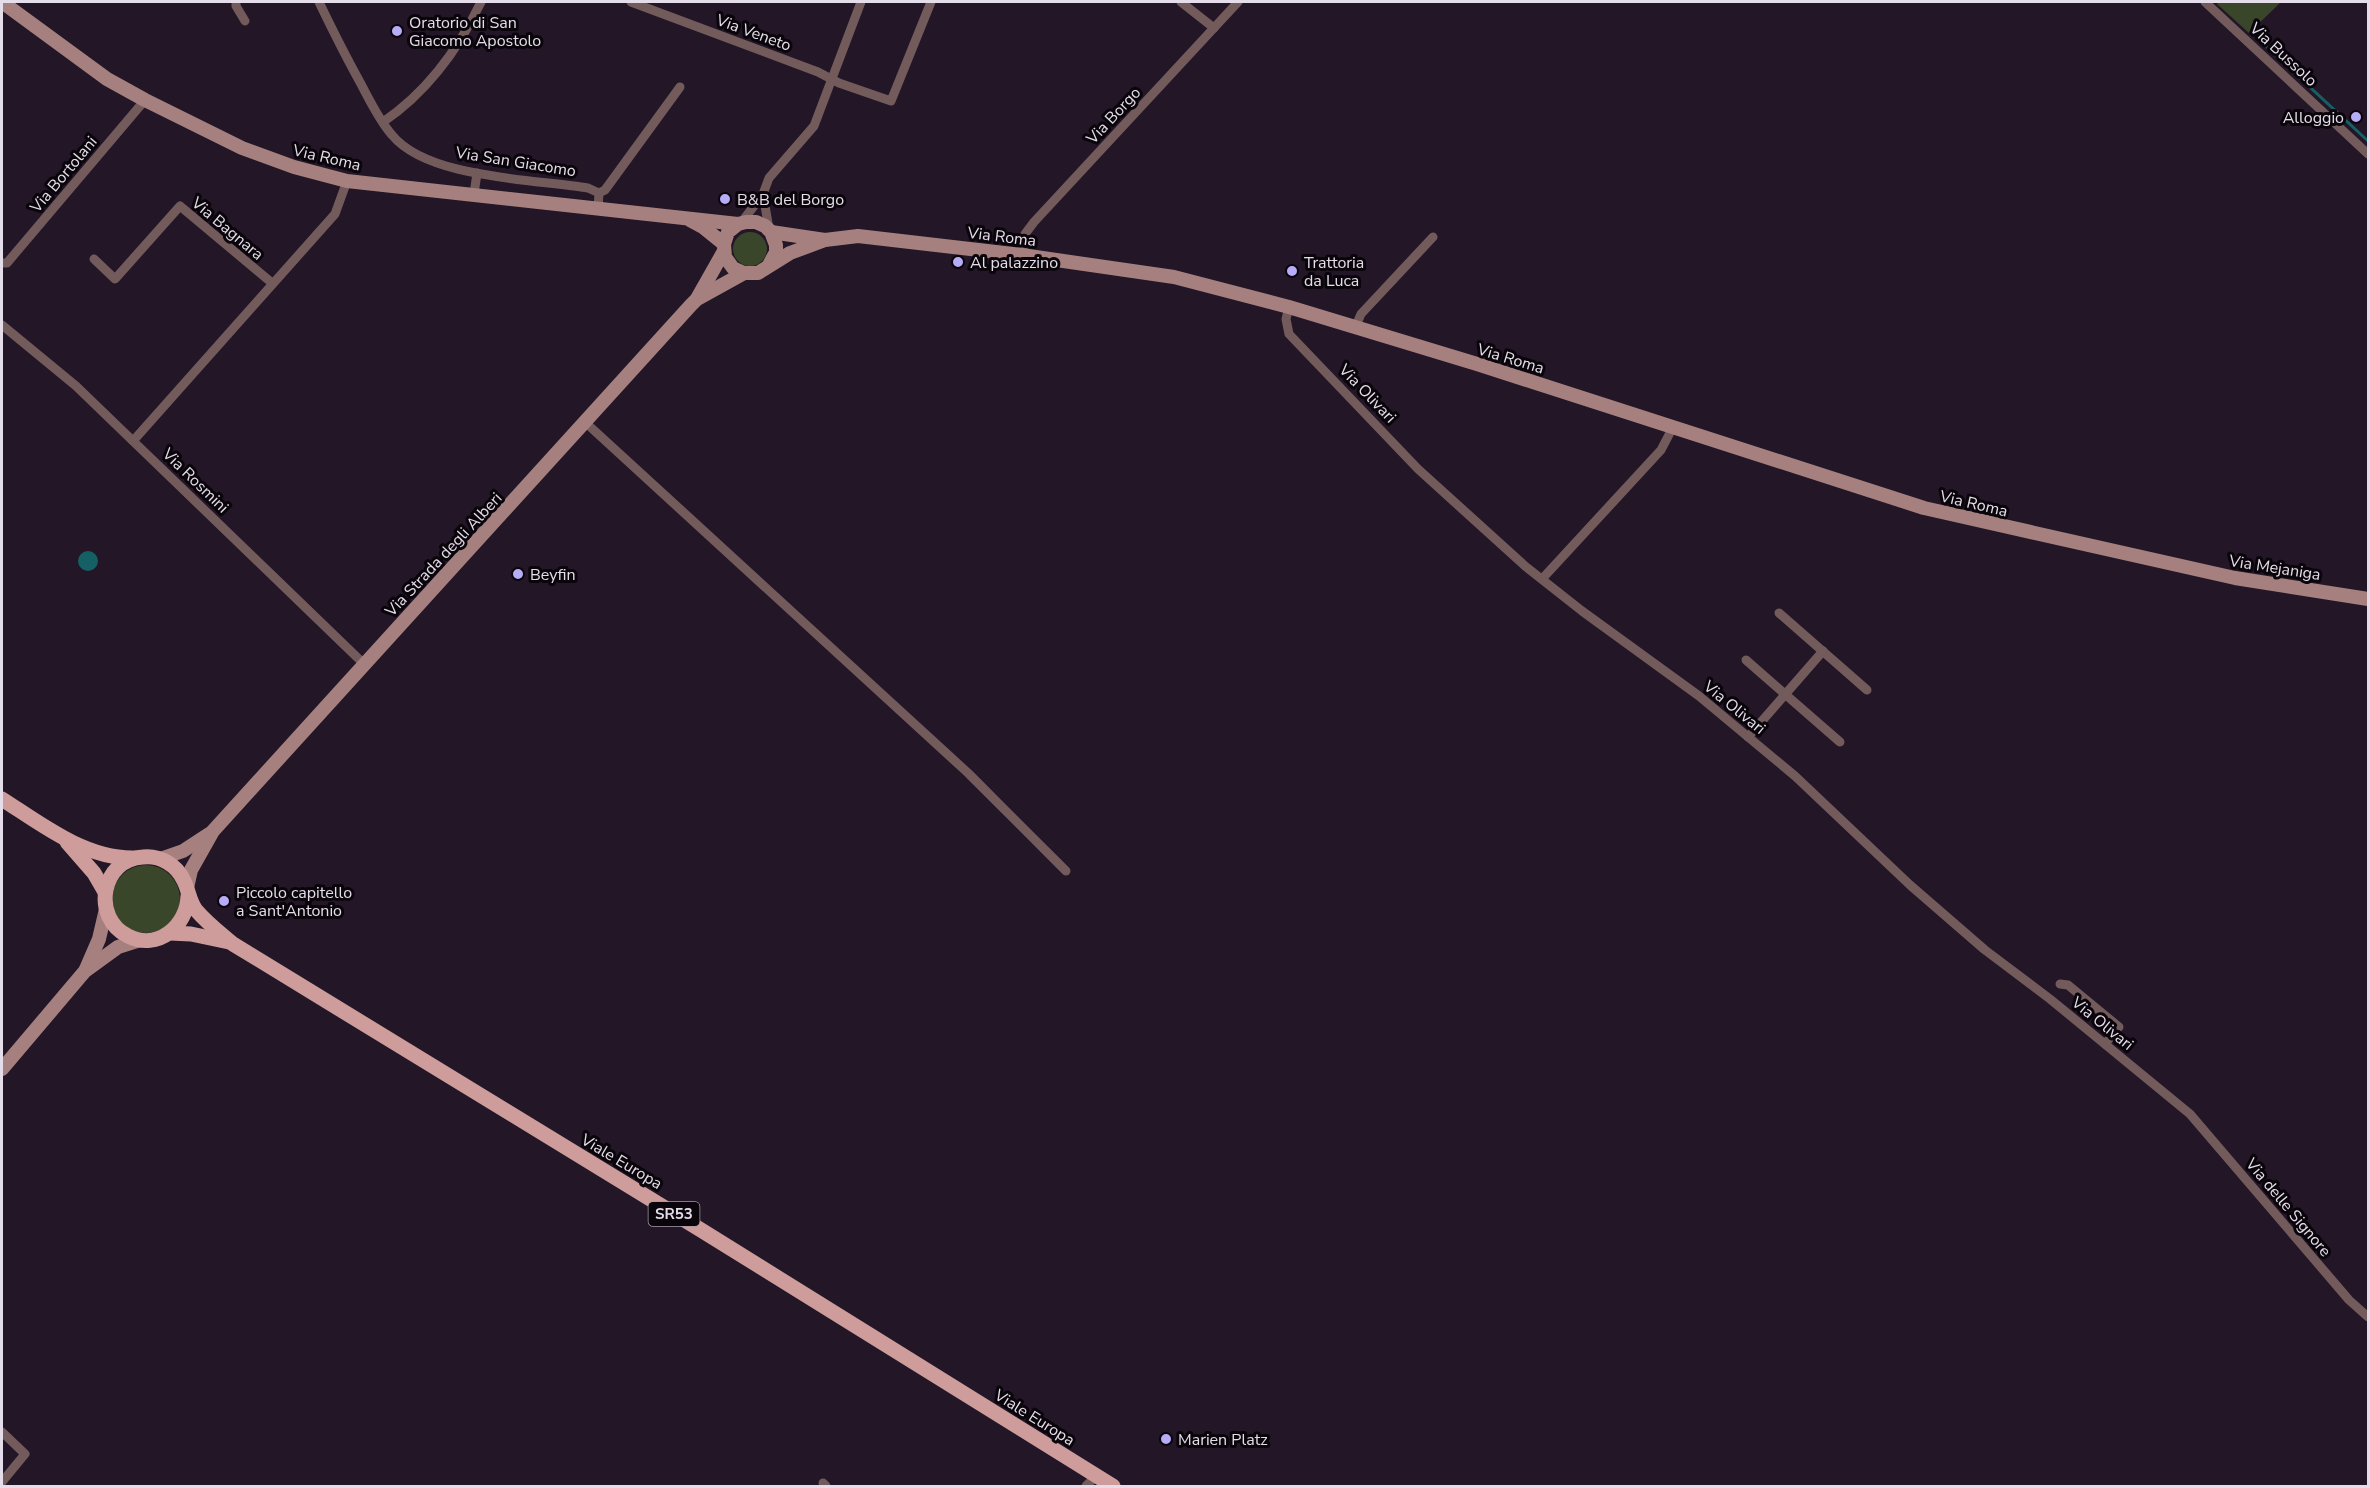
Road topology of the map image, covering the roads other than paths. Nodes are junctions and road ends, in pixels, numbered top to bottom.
1 (2, 2) edge
2 (236, 2) edge
3 (319, 2) edge
4 (481, 2) edge
5 (631, 2) edge
6 (861, 2) edge
7 (931, 2) edge
8 (1181, 2) edge
9 (1238, 2) edge
10 (2205, 2) edge
11 (245, 21) dead end
12 (1214, 28) junction
13 (832, 80) junction
14 (680, 87) dead end
15 (145, 100) junction
16 (383, 122) junction
17 (2368, 154) edge
18 (477, 173) junction
19 (347, 181) junction
20 (599, 193) junction
21 (474, 194) junction
22 (763, 194) junction
23 (598, 209) junction
24 (688, 219) junction
25 (740, 223) junction
26 (770, 230) junction
27 (1432, 237) dead end
28 (825, 240) junction
29 (724, 248) junction
30 (1022, 255) junction
31 (94, 260) dead end
32 (2, 263) edge
33 (769, 265) junction
34 (744, 273) junction
35 (272, 283) junction
36 (697, 299) junction
37 (1289, 307) junction
38 (2, 325) edge
39 (1355, 328) junction
40 (586, 423) junction
41 (1673, 427) junction
42 (133, 441) junction
43 (2177, 566) joint
44 (1542, 579) junction
45 (2368, 599) edge
46 (1779, 613) dead end
47 (1823, 651) junction
48 (1746, 660) dead end
49 (364, 664) junction
50 (1867, 690) dead end
51 (1785, 694) junction
52 (1748, 737) junction
53 (1840, 742) dead end
54 (2, 800) edge
55 (213, 831) junction
56 (63, 837) junction
57 (135, 858) junction
58 (160, 859) junction
59 (1066, 872) dead end
60 (105, 892) junction
61 (187, 892) junction
62 (105, 909) junction
63 (170, 933) junction
64 (140, 940) junction
65 (233, 944) junction
66 (85, 971) junction
67 (2060, 984) dead end
68 (2105, 1044) junction
69 (2, 1070) edge
70 (2190, 1114) joint
71 (2368, 1317) edge
72 (2, 1432) edge
73 (1091, 1481) edge
74 (2, 1482) edge
75 (1113, 1486) edge

1 - 15 main road, Via Roma
2 - 11 street
3 - 16 street, Via San Giacomo
4 - 16 street
5 - 13 street, Via Veneto
6 - 13 street
7 - 13 street, Via Veneto
8 - 12 street
9 - 12 street, Via Borgo
10 - 17 street, Via Bussolo
12 - 30 street, Via Borgo
13 - 22 street
14 - 20 street
15 - 19 main road, Via Roma
15 - 32 street, Via Bortolani
16 - 18 street, Via San Giacomo
18 - 20 street, Via San Giacomo
18 - 21 street
19 - 21 main road, Via Roma
19 - 35 street
20 - 23 street
21 - 23 main road, Via Roma
22 - 25 street
22 - 26 street
23 - 24 main road, Via Roma
24 - 25 main road, Via Roma
24 - 29 main road, Via Roma
25 - 26 main road, Via Roma
25 - 29 main road
26 - 28 main road, Via Roma
26 - 33 main road
27 - 39 street
28 - 30 main road, Via Roma
28 - 33 main road, Via Roma
29 - 34 main road, Via Roma
29 - 36 main road, Via Strada degli Alberi
30 - 37 main road, Via Roma
31 - 35 street, Via Bagnara
33 - 34 main road, Via Roma
34 - 36 main road, Via Strada degli Alberi
35 - 42 street
36 - 40 main road, Via Strada degli Alberi
37 - 39 main road, Via Roma
37 - 44 street, Via Olivari
38 - 42 street, Via Rosmini
39 - 41 main road, Via Roma
40 - 49 main road, Via Strada degli Alberi
40 - 59 street
41 - 43 main road, Via Roma
41 - 44 street
42 - 49 street, Via Rosmini
43 - 45 main road, Via Mejaniga
44 - 52 street, Via Olivari
46 - 47 street
47 - 50 street
47 - 51 street
48 - 51 street
49 - 55 main road, Via Strada degli Alberi
51 - 52 street
51 - 53 street
52 - 68 street, Via Olivari
54 - 56 main road
55 - 58 main road, Via Strada degli Alberi
55 - 61 main road, Via Strada degli Alberi
56 - 57 main road
56 - 60 main road
57 - 58 main road
57 - 60 main road
58 - 61 main road, Viale Europa
60 - 62 main road
61 - 63 main road
61 - 65 main road, Viale Europa / SR53
62 - 64 main road
62 - 66 main road
63 - 64 main road, Viale Europa
63 - 65 main road, Viale Europa / SR53
64 - 66 main road
65 - 73 main road, Viale Europa / SR53
66 - 69 main road
67 - 68 street
68 - 70 street, Via Olivari
70 - 71 street, Via delle Signore
72 - 74 street
73 - 75 main road, Viale Europa / SR53

